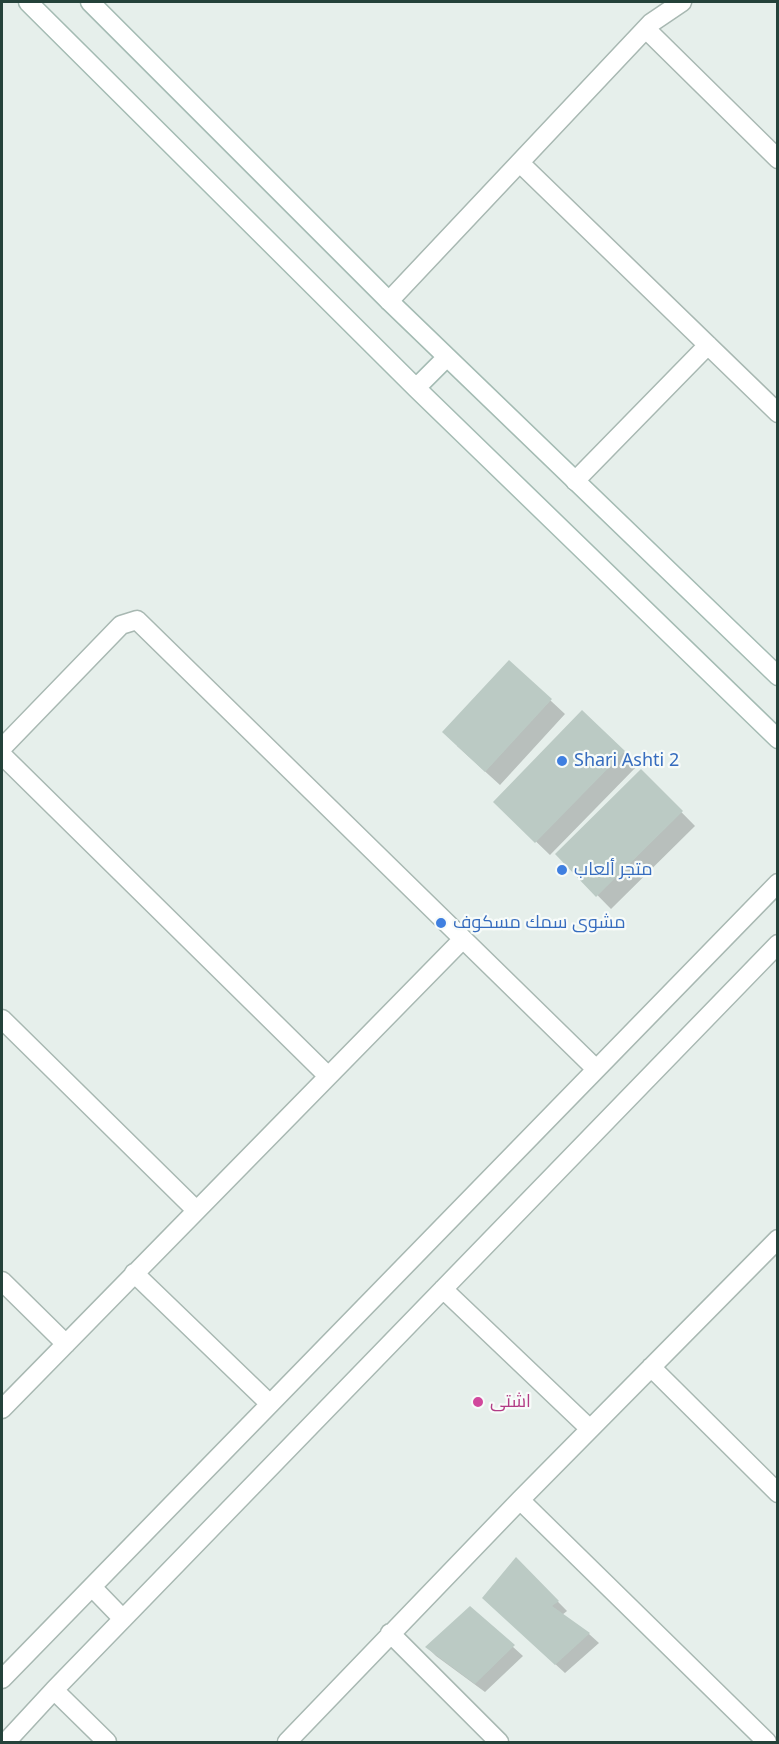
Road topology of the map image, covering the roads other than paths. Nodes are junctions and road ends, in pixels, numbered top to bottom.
1 (28, 2) edge
2 (90, 2) edge
3 (682, 2) edge
4 (646, 29) junction
5 (777, 159) edge
6 (520, 163) junction
7 (389, 301) junction
8 (708, 345) junction
9 (447, 357) junction
10 (417, 388) junction
11 (777, 413) edge
12 (575, 481) junction
13 (777, 676) edge
14 (777, 739) edge
15 (2, 748) edge
16 (2, 755) edge
17 (777, 883) edge
18 (463, 939) junction
19 (773, 956) edge
20 (2, 1019) edge
21 (596, 1069) junction
22 (327, 1076) junction
23 (196, 1210) junction
24 (777, 1239) edge
25 (134, 1274) junction
26 (2, 1281) edge
27 (443, 1289) junction
28 (66, 1344) junction
29 (651, 1367) junction
30 (270, 1404) junction
31 (2, 1409) edge
32 (590, 1430) junction
33 (777, 1493) edge
34 (520, 1500) junction
35 (92, 1587) junction
36 (123, 1618) junction
37 (390, 1633) junction
38 (2, 1680) edge
39 (54, 1690) junction
40 (777, 1734) edge
41 (6, 1743) edge
42 (107, 1743) edge
43 (286, 1743) edge
44 (499, 1743) edge
45 (768, 1743) edge

1 - 10 street
2 - 7 street
3 - 4 street
4 - 5 street
4 - 6 street
6 - 7 street
6 - 8 street
7 - 9 street
8 - 11 street
8 - 12 street
9 - 10 street
9 - 12 street
10 - 14 street
12 - 13 street
15 - 18 street
16 - 22 street
17 - 21 street
18 - 21 street
18 - 22 street
19 - 27 street
20 - 23 street
21 - 30 street
22 - 23 street
23 - 25 street
24 - 29 street
25 - 28 street
25 - 30 street
26 - 28 street
27 - 32 street
27 - 36 street
28 - 31 street
29 - 32 street
29 - 33 street
30 - 35 street
32 - 34 street
34 - 37 street
34 - 45 street
35 - 36 street
35 - 38 street
36 - 39 street
37 - 43 street
37 - 44 street
39 - 41 street
39 - 42 street
40 - 45 street

